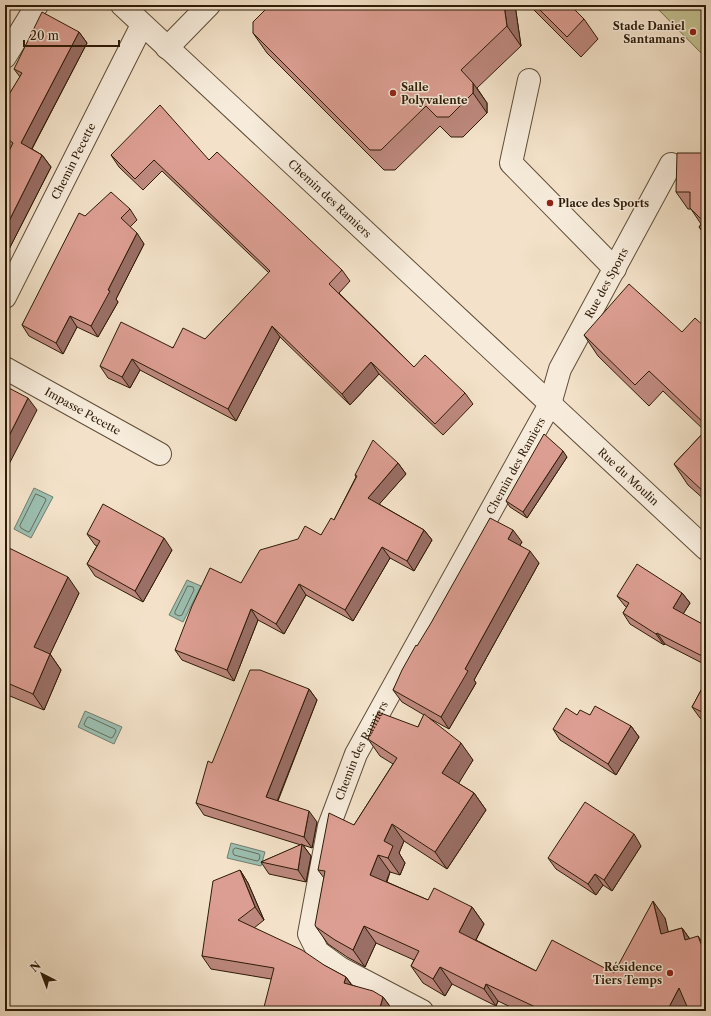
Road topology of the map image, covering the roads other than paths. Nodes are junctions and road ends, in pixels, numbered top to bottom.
1 (37, 5) edge
2 (122, 5) edge
3 (209, 5) edge
4 (142, 25) junction
5 (167, 48) junction
6 (5, 57) edge
7 (529, 80) dead end
8 (671, 164) dead end
9 (615, 269) junction
10 (5, 297) edge
11 (5, 368) edge
12 (550, 404) junction
13 (160, 454) dead end
14 (706, 549) edge
15 (422, 1011) edge

1 - 6 street
2 - 4 street, Chemin des Ramiers
3 - 5 street
4 - 5 street, Chemin des Ramiers
4 - 10 street, Chemin Pecette
5 - 12 street, Chemin des Ramiers
7 - 9 street
8 - 9 street, Rue des Sports
9 - 12 street, Rue des Sports
11 - 13 street, Impasse Pecette
12 - 14 street, Rue du Moulin
12 - 15 street, Chemin des Ramiers

